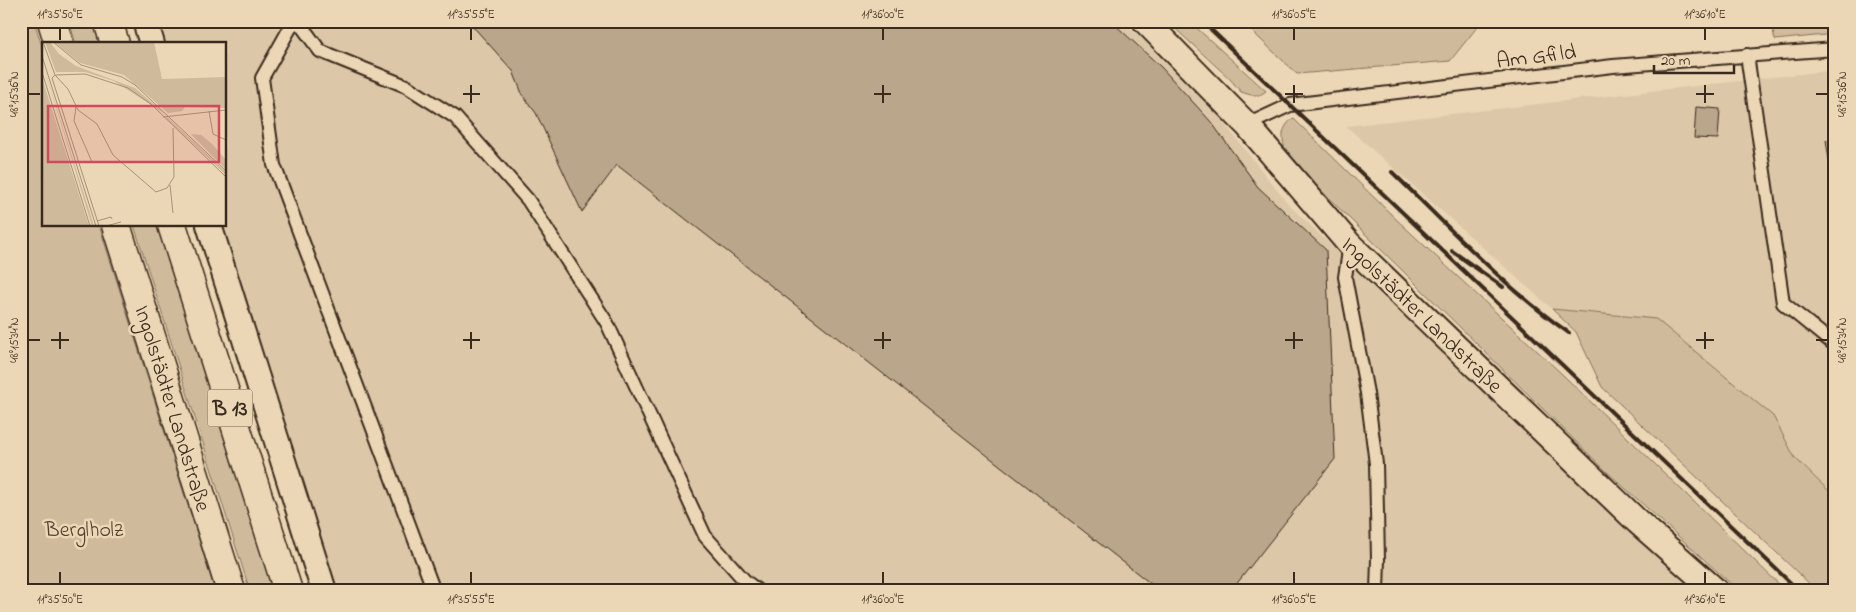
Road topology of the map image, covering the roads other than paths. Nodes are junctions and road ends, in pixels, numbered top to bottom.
1 (52, 21) edge
2 (108, 21) edge
3 (145, 21) edge
4 (296, 21) edge
5 (1145, 21) edge
6 (58, 42) edge
7 (114, 42) edge
8 (151, 42) edge
9 (1835, 49) edge
10 (1747, 56) junction
11 (1246, 125) junction
12 (116, 226) edge
13 (172, 226) edge
14 (209, 226) edge
15 (1350, 245) junction
16 (1835, 345) edge
17 (231, 591) edge
18 (288, 591) edge
19 (324, 591) edge
20 (434, 591) edge
21 (758, 591) edge
22 (1377, 591) edge
23 (1716, 591) edge

1 - 6 main road
2 - 7 main road
3 - 8 street
4 - 20 lane
4 - 21 lane
5 - 11 street, Ingolstädter Landstraße
9 - 10 lane, Am Gfild
10 - 11 lane, Am Gfild
10 - 16 lane
11 - 15 street, Ingolstädter Landstraße
12 - 17 main road, Ingolstädter Landstraße / B 13
13 - 18 main road, B 13
14 - 19 street
15 - 22 lane
15 - 23 street, Ingolstädter Landstraße

